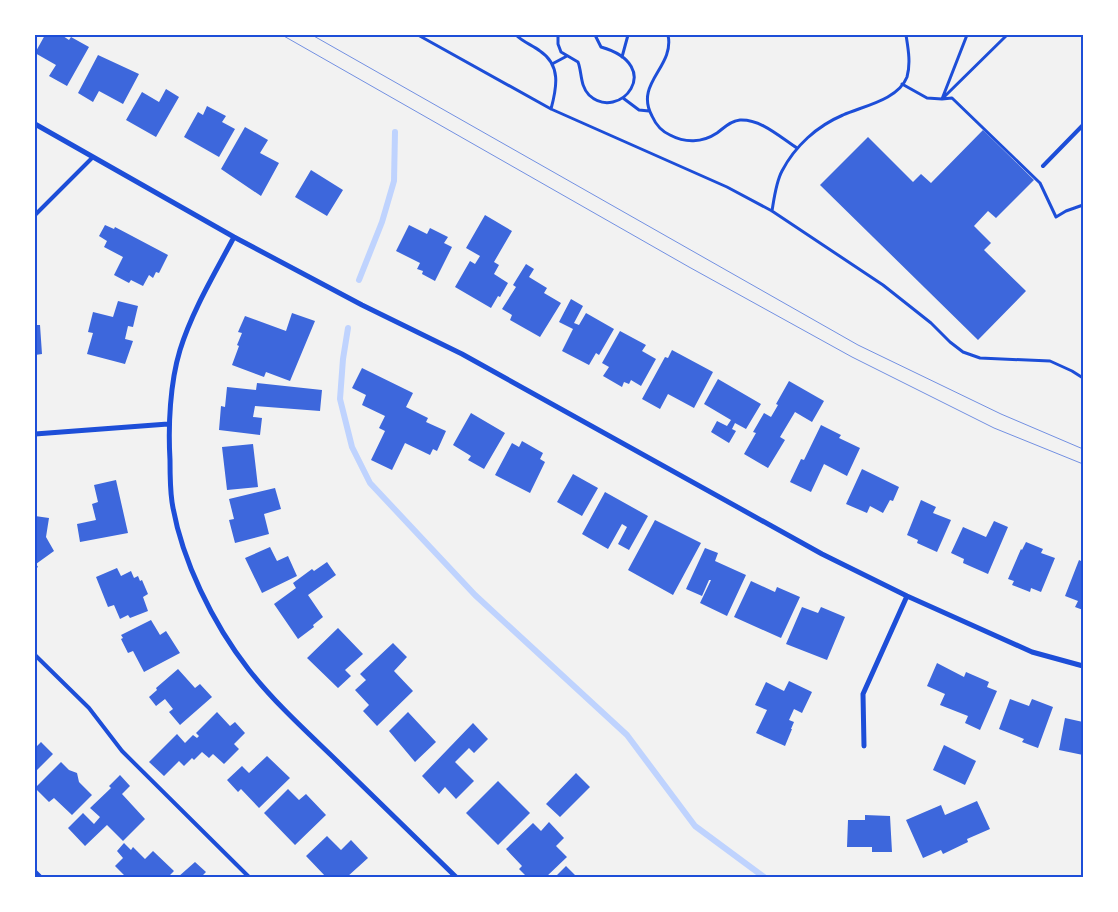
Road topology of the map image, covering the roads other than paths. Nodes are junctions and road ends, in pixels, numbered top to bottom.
1 (35, 124) edge
2 (1083, 125) edge
3 (93, 157) junction
4 (1043, 166) dead end
5 (35, 215) edge
6 (234, 237) junction
7 (168, 424) junction
8 (35, 434) edge
9 (907, 596) junction
10 (35, 655) edge
11 (1083, 666) edge
12 (864, 746) dead end
13 (35, 872) edge
14 (40, 877) edge
15 (249, 877) edge
16 (456, 877) edge

1 - 3 street
2 - 4 lane
3 - 5 lane
3 - 6 street
6 - 7 street
6 - 9 street
7 - 8 street
7 - 16 street
9 - 11 street
9 - 12 street
10 - 15 lane
13 - 14 street

